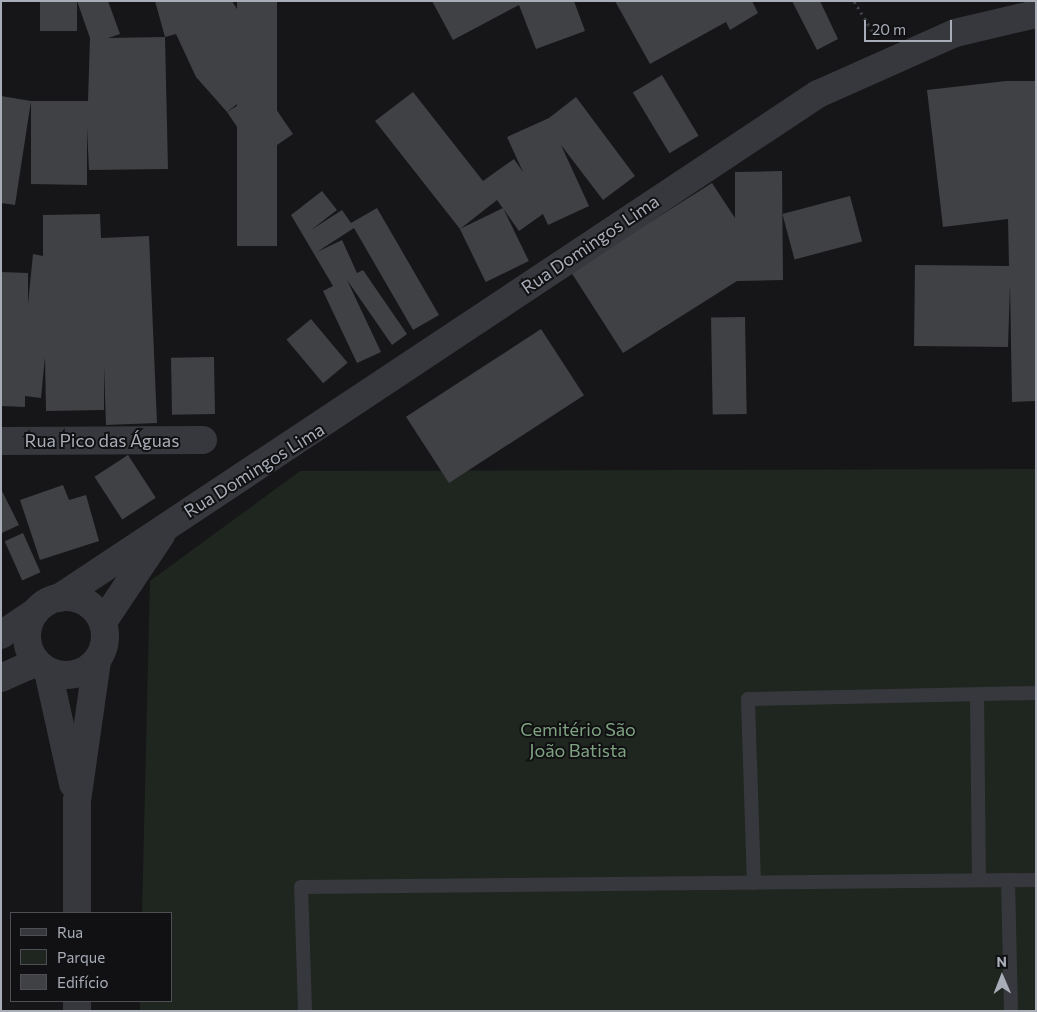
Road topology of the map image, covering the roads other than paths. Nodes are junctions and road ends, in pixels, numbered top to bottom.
1 (1036, 14) edge
2 (203, 440) dead end
3 (1, 441) edge
4 (169, 524) junction
5 (59, 598) junction
6 (35, 612) junction
7 (103, 622) junction
8 (1, 635) edge
9 (97, 661) junction
10 (42, 666) junction
11 (1, 678) edge
12 (1036, 693) edge
13 (977, 695) junction
14 (77, 801) junction
15 (979, 880) junction
16 (1008, 880) junction
17 (1036, 880) edge
18 (754, 883) junction
19 (77, 912) edge
20 (305, 1011) edge
21 (1011, 1011) edge

1 - 4 street, Rua Domingos Lima
2 - 3 street, Rua Pico das Águas
4 - 5 street, Rua Domingos Lima
4 - 7 street, Rua Domingos Lima
5 - 6 street
5 - 7 street
6 - 8 street
6 - 10 street
7 - 9 street
9 - 10 street
9 - 14 street
10 - 11 street
10 - 14 street
12 - 13 lane
13 - 15 lane
13 - 18 lane
14 - 19 street
15 - 16 lane
15 - 18 lane
16 - 17 lane
16 - 21 lane
18 - 20 lane

